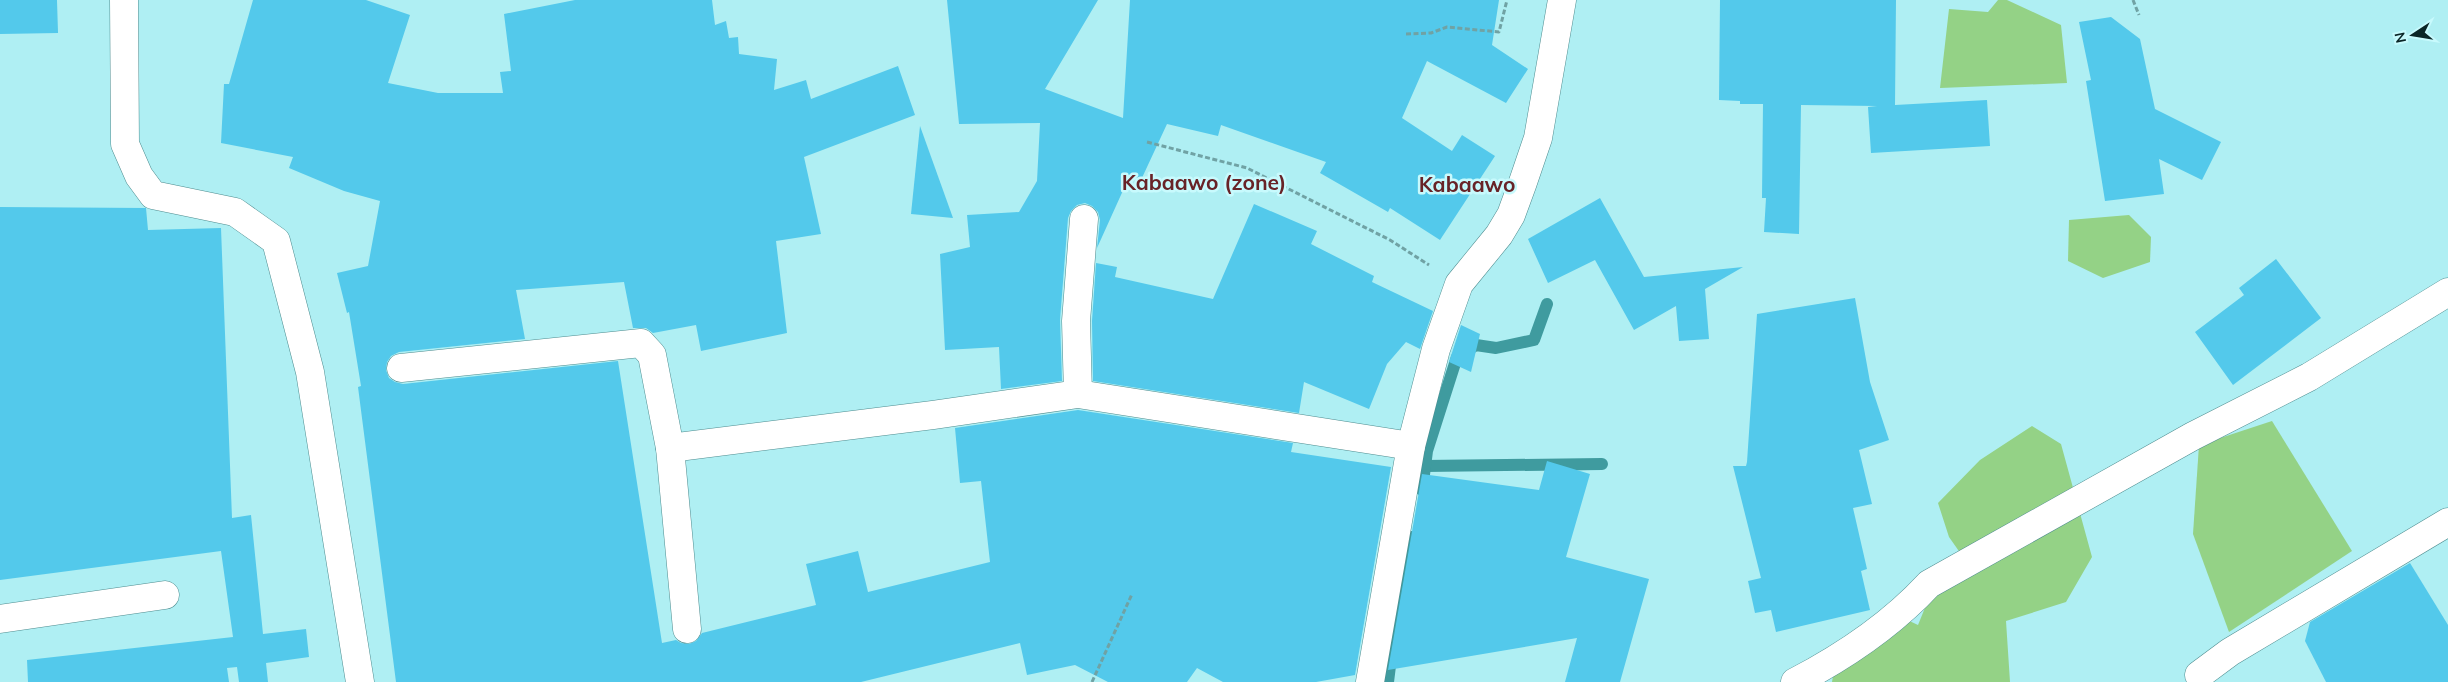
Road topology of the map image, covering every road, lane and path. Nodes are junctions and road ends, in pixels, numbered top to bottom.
1 (124, 0) edge
2 (1506, 0) edge
3 (1562, 0) edge
4 (2133, 0) edge
5 (2139, 15) dead end
6 (1406, 34) dead end
7 (1147, 142) dead end
8 (1084, 220) dead end
9 (1459, 284) junction
10 (2448, 292) edge
11 (401, 368) dead end
12 (1078, 394) junction
13 (1411, 446) junction
14 (670, 448) junction
15 (2448, 522) edge
16 (1132, 594) dead end
17 (165, 595) dead end
18 (0, 619) edge
19 (687, 629) dead end
20 (2199, 675) dead end
21 (360, 682) edge
22 (1092, 682) edge
23 (1370, 682) edge
24 (1795, 682) edge

1 - 21 street
2 - 6 path
3 - 9 street
4 - 5 path
7 - 9 path
8 - 12 street
9 - 13 street
10 - 24 street
11 - 14 street
12 - 13 street
12 - 14 street
13 - 23 street
14 - 19 street
15 - 20 street
16 - 22 path
17 - 18 street

